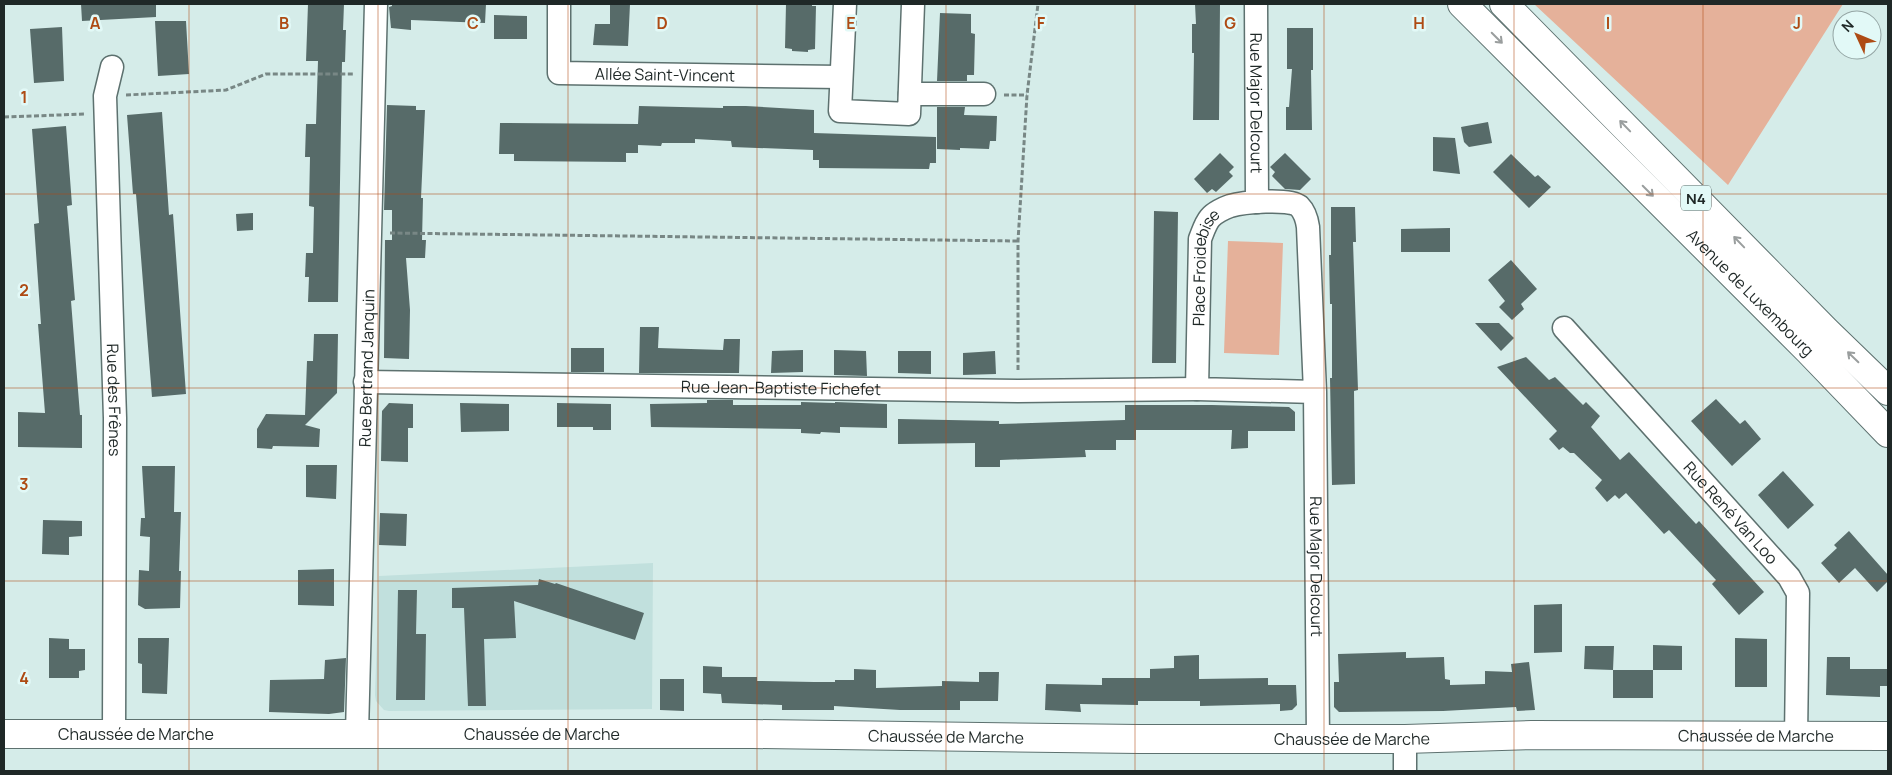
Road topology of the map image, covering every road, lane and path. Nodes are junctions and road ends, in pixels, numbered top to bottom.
1 (376, 4) edge
2 (559, 4) edge
3 (845, 4) edge
4 (913, 4) edge
5 (1038, 4) edge
6 (1256, 4) edge
7 (1462, 4) edge
8 (1504, 4) edge
9 (112, 67) dead end
10 (374, 74) junction
11 (841, 77) junction
12 (910, 94) junction
13 (984, 94) dead end
14 (105, 105) junction
15 (4, 117) edge
16 (1257, 202) junction
17 (371, 233) junction
18 (1018, 241) junction
19 (1564, 328) dead end
20 (365, 382) junction
21 (1197, 389) junction
22 (1018, 391) junction
23 (1888, 391) edge
24 (1315, 392) junction
25 (1888, 433) edge
26 (114, 733) junction
27 (357, 733) junction
28 (4, 734) edge
29 (1888, 736) edge
30 (1796, 737) junction
31 (1318, 739) junction
32 (1405, 739) junction
33 (1405, 771) edge

1 - 10 street, Rue Bertrand Janquin
2 - 11 street, Allée Saint-Vincent
3 - 11 street
4 - 12 street
5 - 18 path
6 - 16 street, Rue Major Delcourt
7 -> 25 main road, Avenue de Luxembourg / N4
23 -> 8 main road, Avenue de Luxembourg / N4
9 - 14 street, Rue des Frênes
10 - 14 path
10 - 17 street, Rue Bertrand Janquin
11 - 12 street
12 - 13 street
14 - 15 path
14 - 26 street, Rue des Frênes
16 - 21 street, Place Froidebise
16 - 24 street, Place Froidebise
17 - 18 path
17 - 20 street, Rue Bertrand Janquin
18 - 22 path
19 - 30 street, Rue René Van Loo
20 - 22 street, Rue Jean-Baptiste Fichefet
20 - 27 street, Rue Bertrand Janquin
21 - 22 street, Rue Jean-Baptiste Fichefet
21 - 24 street
24 - 31 street, Rue Major Delcourt
26 - 27 main road, Chaussée de Marche
26 - 28 main road, Chaussée de Marche
27 - 31 main road, Chaussée de Marche
29 - 30 main road, Chaussée de Marche
30 - 32 main road, Chaussée de Marche
31 - 32 main road, Chaussée de Marche
32 - 33 street

